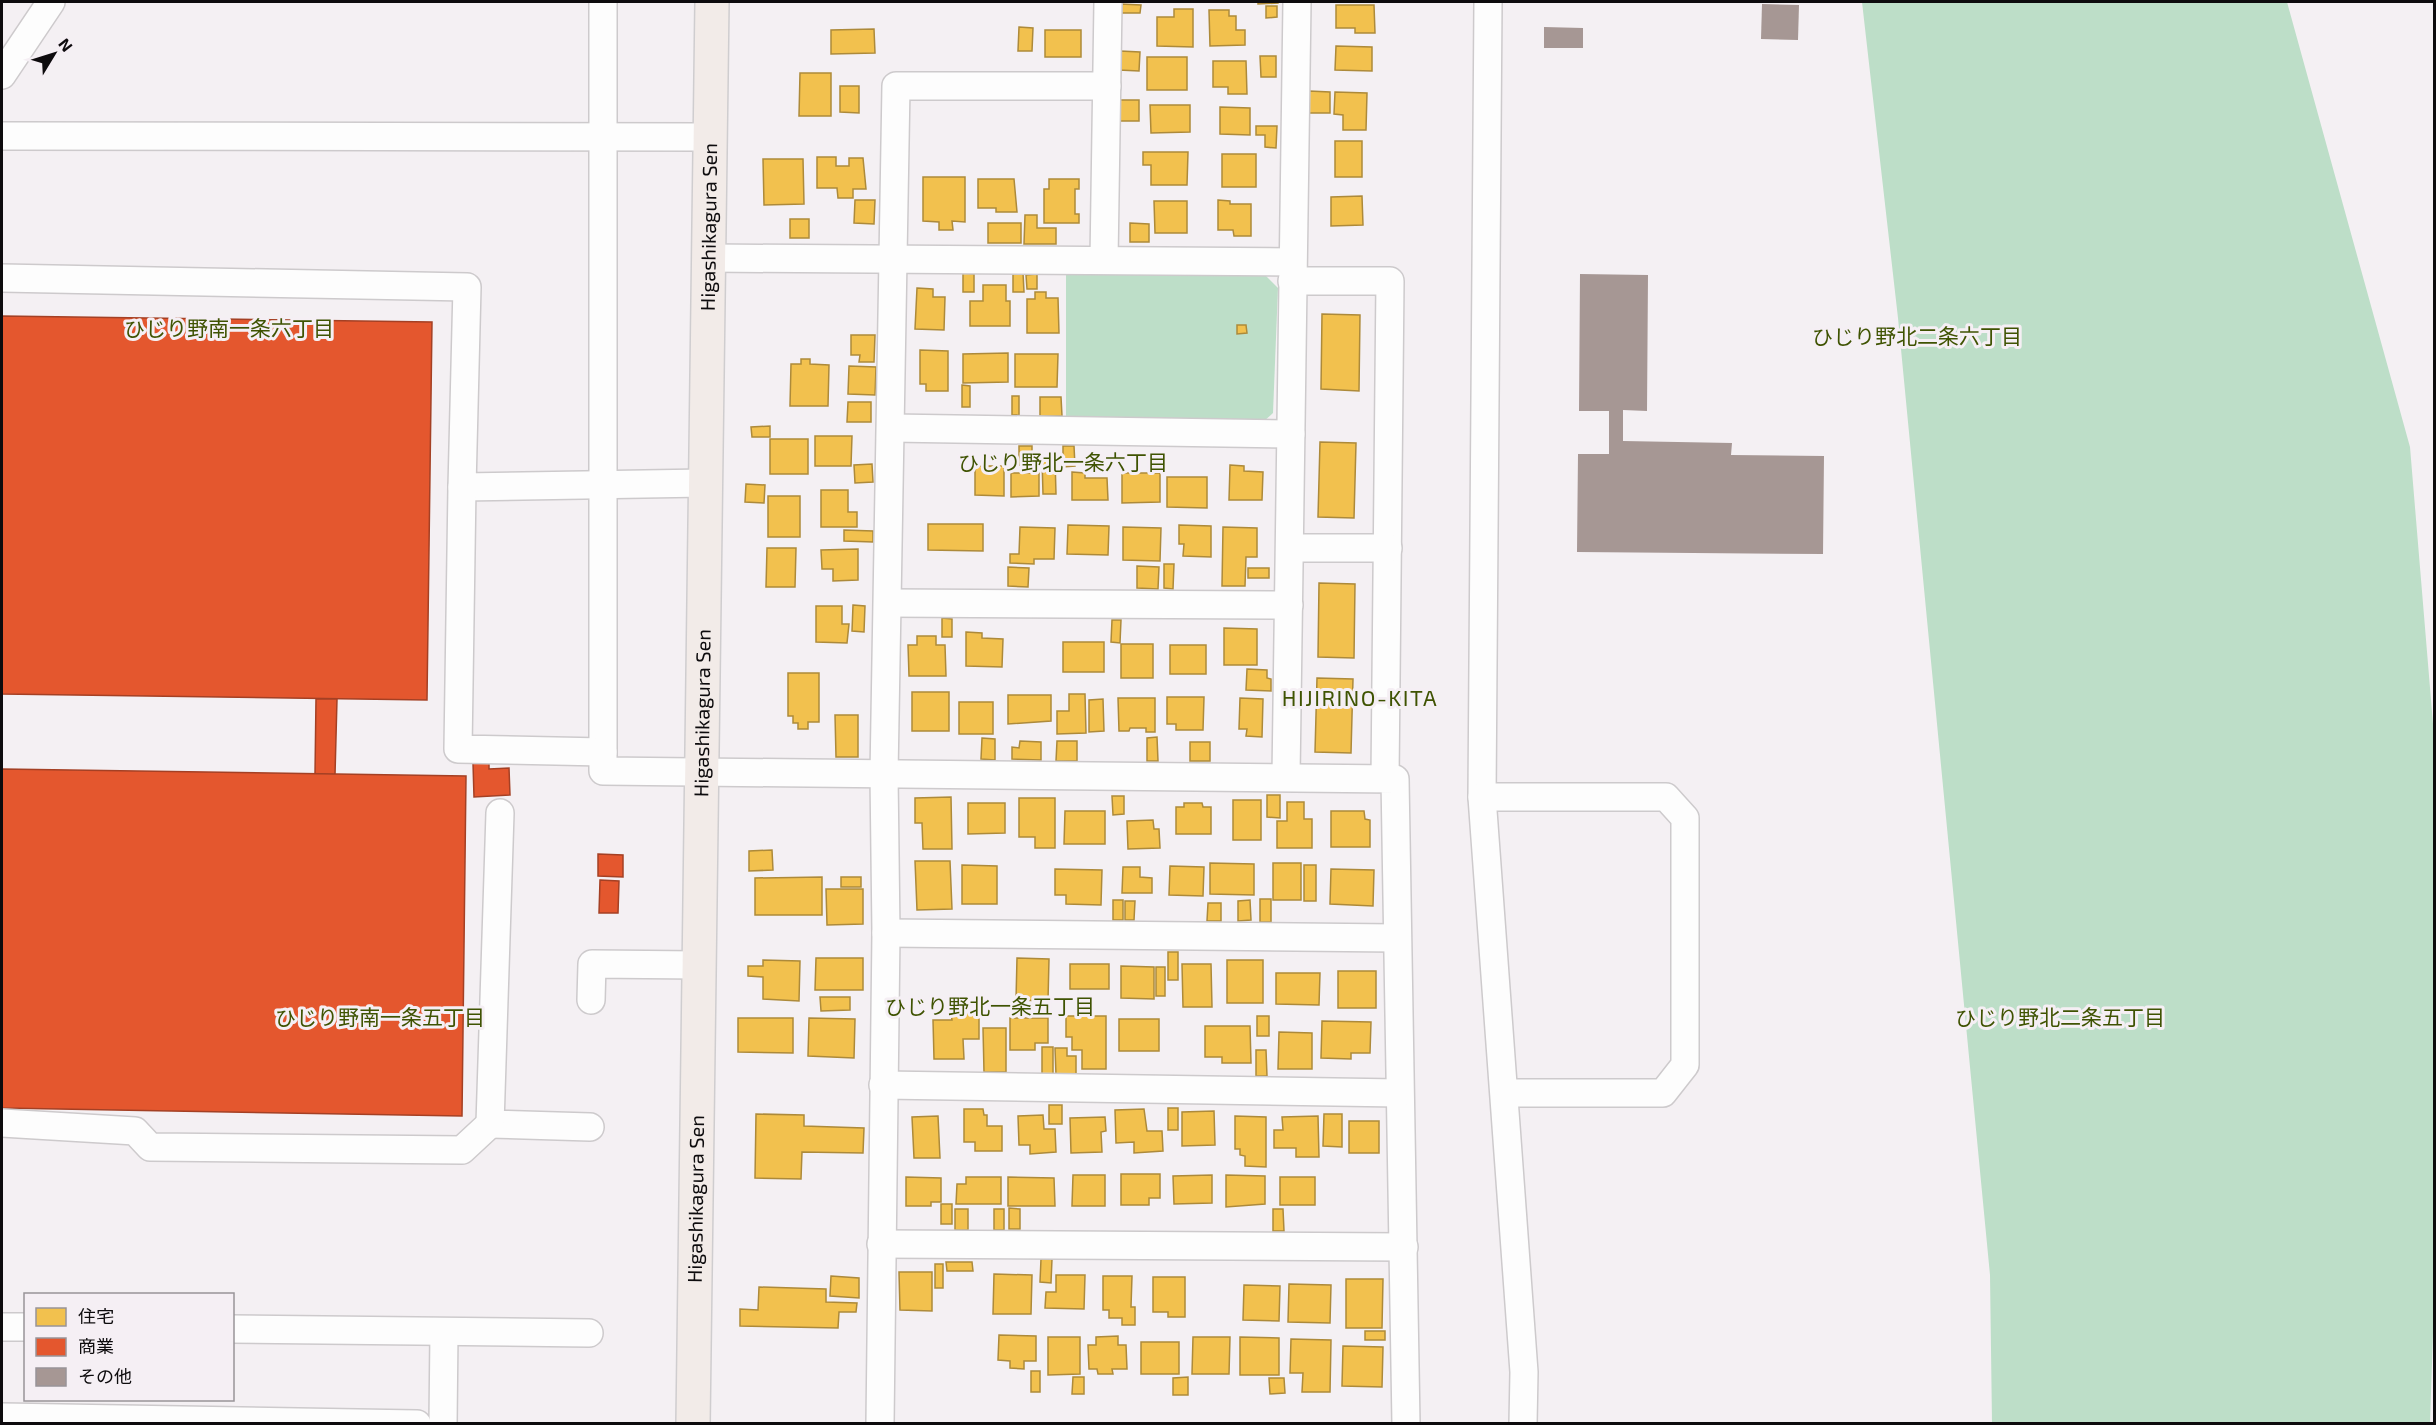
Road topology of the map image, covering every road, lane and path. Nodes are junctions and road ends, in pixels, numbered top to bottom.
1 (51, 2) edge
2 (603, 2) edge
3 (712, 2) edge
4 (1108, 2) edge
5 (1297, 2) edge
6 (1488, 2) edge
7 (2, 75) edge
8 (1107, 86) junction
9 (2, 136) edge
10 (603, 137) junction
11 (710, 137) junction
12 (709, 258) junction
13 (893, 259) junction
14 (1104, 260) junction
15 (1292, 272) junction
16 (2, 278) edge
17 (892, 428) junction
18 (1291, 434) junction
19 (705, 483) junction
20 (603, 485) junction
21 (462, 487) junction
22 (1290, 548) junction
23 (1388, 548) junction
24 (889, 603) junction
25 (1289, 605) junction
26 (603, 752) junction
27 (702, 771) junction
28 (884, 775) junction
29 (1286, 777) junction
30 (1385, 779) junction
31 (1482, 797) junction
32 (500, 813) dead end
33 (886, 933) junction
34 (1397, 938) junction
35 (700, 965) junction
36 (591, 1000) dead end
37 (883, 1085) junction
38 (1399, 1093) junction
39 (1505, 1093) junction
40 (2, 1123) edge
41 (490, 1124) junction
42 (590, 1126) dead end
43 (881, 1244) junction
44 (1404, 1247) junction
45 (2, 1327) edge
46 (24, 1327) edge
47 (234, 1329) edge
48 (444, 1332) junction
49 (589, 1333) dead end
50 (140, 1410) edge
51 (2, 1417) edge
52 (75, 1421) edge
53 (417, 1424) edge
54 (443, 1424) edge
55 (693, 1424) edge
56 (880, 1424) edge
57 (1406, 1424) edge
58 (1523, 1424) edge

1 - 7 street
2 - 10 street
3 - 11 main road, Higashikagura Sen
4 - 8 street
5 - 15 street
6 - 31 street
8 - 13 street
8 - 14 street
9 - 10 street
10 - 11 street
10 - 20 street
11 - 12 main road, Higashikagura Sen
12 - 13 street
12 - 19 main road, Higashikagura Sen
13 - 14 street
13 - 17 street
14 - 15 street
15 - 18 street
15 - 23 street
16 - 21 street
17 - 18 street
17 - 24 street
18 - 22 street
19 - 20 street
19 - 27 main road, Higashikagura Sen
20 - 21 street
20 - 26 street
21 - 26 street
22 - 23 street
22 - 25 street
23 - 30 street
24 - 25 street
24 - 28 street
25 - 29 street
26 - 27 street
27 - 28 street
27 - 35 main road, Higashikagura Sen
28 - 29 street
28 - 33 street
29 - 30 street
30 - 34 street
31 - 39 street
31 - 39 street
32 - 41 street
33 - 34 street
33 - 37 street
34 - 38 street
35 - 36 street
35 - 55 main road, Higashikagura Sen
37 - 38 street
37 - 43 street
38 - 44 street
39 - 58 street
40 - 41 street
41 - 42 street
43 - 44 street
43 - 56 street
44 - 57 street
45 - 46 street
47 - 48 street
48 - 49 street
48 - 54 street
50 - 52 street
50 - 53 street
51 - 52 street

